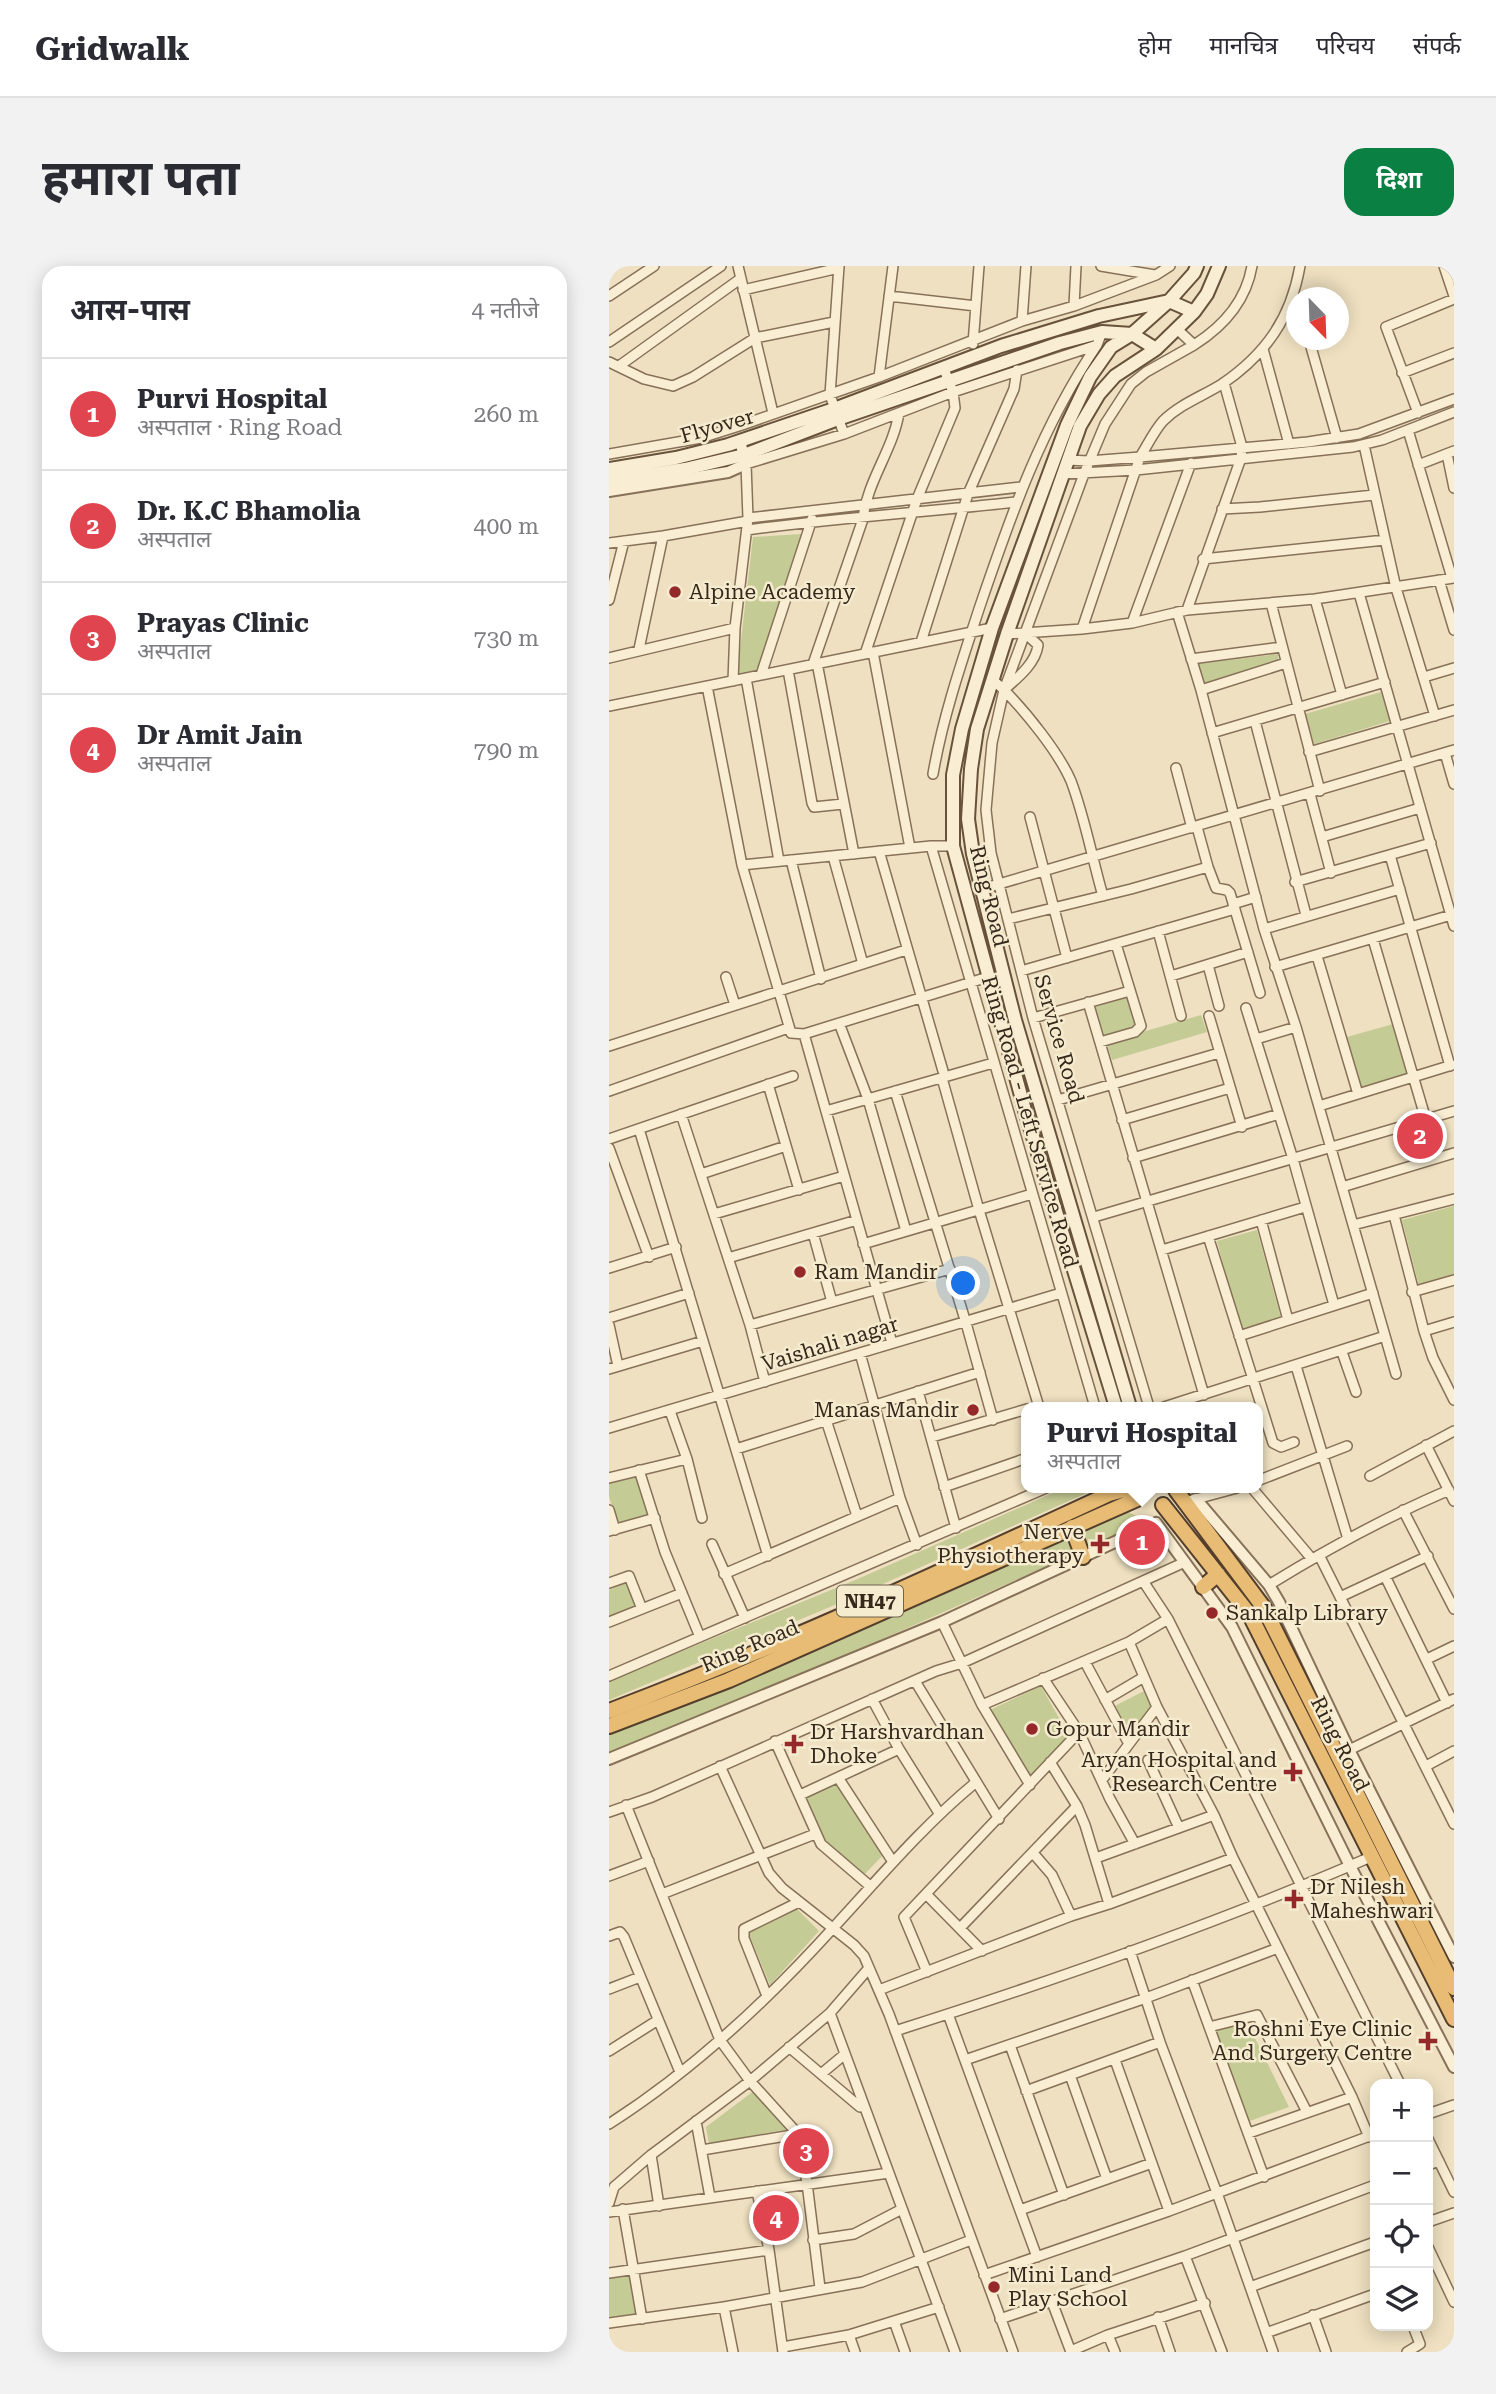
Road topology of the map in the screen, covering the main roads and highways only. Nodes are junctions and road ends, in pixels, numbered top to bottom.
1 (1197, 266) edge
2 (1219, 266) edge
3 (1169, 301) junction
4 (1194, 312) junction
5 (1132, 334) junction
6 (1156, 349) junction
7 (836, 414) junction
8 (609, 469) edge
9 (609, 481) edge
10 (977, 675) junction
11 (992, 678) junction
12 (1114, 1402) edge
13 (1129, 1402) edge
14 (1117, 1493) edge
15 (1130, 1493) edge
16 (1135, 1493) edge
17 (1174, 1493) edge
18 (1181, 1493) edge
19 (1163, 1505) junction
20 (1072, 1527) junction
21 (1083, 1557) road end
22 (1218, 1574) junction
23 (1203, 1587) road end
24 (609, 1711) edge
25 (609, 1726) edge
26 (1386, 1854) junction
27 (1454, 1988) edge
28 (1454, 2019) edge

1 - 3 main road, Ring Road
2 - 4 main road, Ring Road
3 - 4 main road
3 - 5 main road, Ring Road
3 - 7 main road
4 - 6 main road, Ring Road
5 - 6 main road
5 - 7 main road
5 - 10 main road, Ring Road
6 - 11 main road, Ring Road
7 - 8 main road, Flyover
7 - 9 main road, Flyover
10 - 11 main road
10 - 12 main road, Ring Road
11 - 13 main road, Ring Road
14 - 24 highway, Ring Road / NH47
15 - 20 highway, Ring Road
16 - 19 highway
17 - 19 highway
18 - 26 highway, Ring Road
19 - 22 highway, Ring Road
20 - 21 highway
20 - 25 highway, Ring Road
22 - 23 highway
22 - 26 highway, Ring Road
26 - 27 highway, Ring Road
26 - 28 highway, Ring Road

